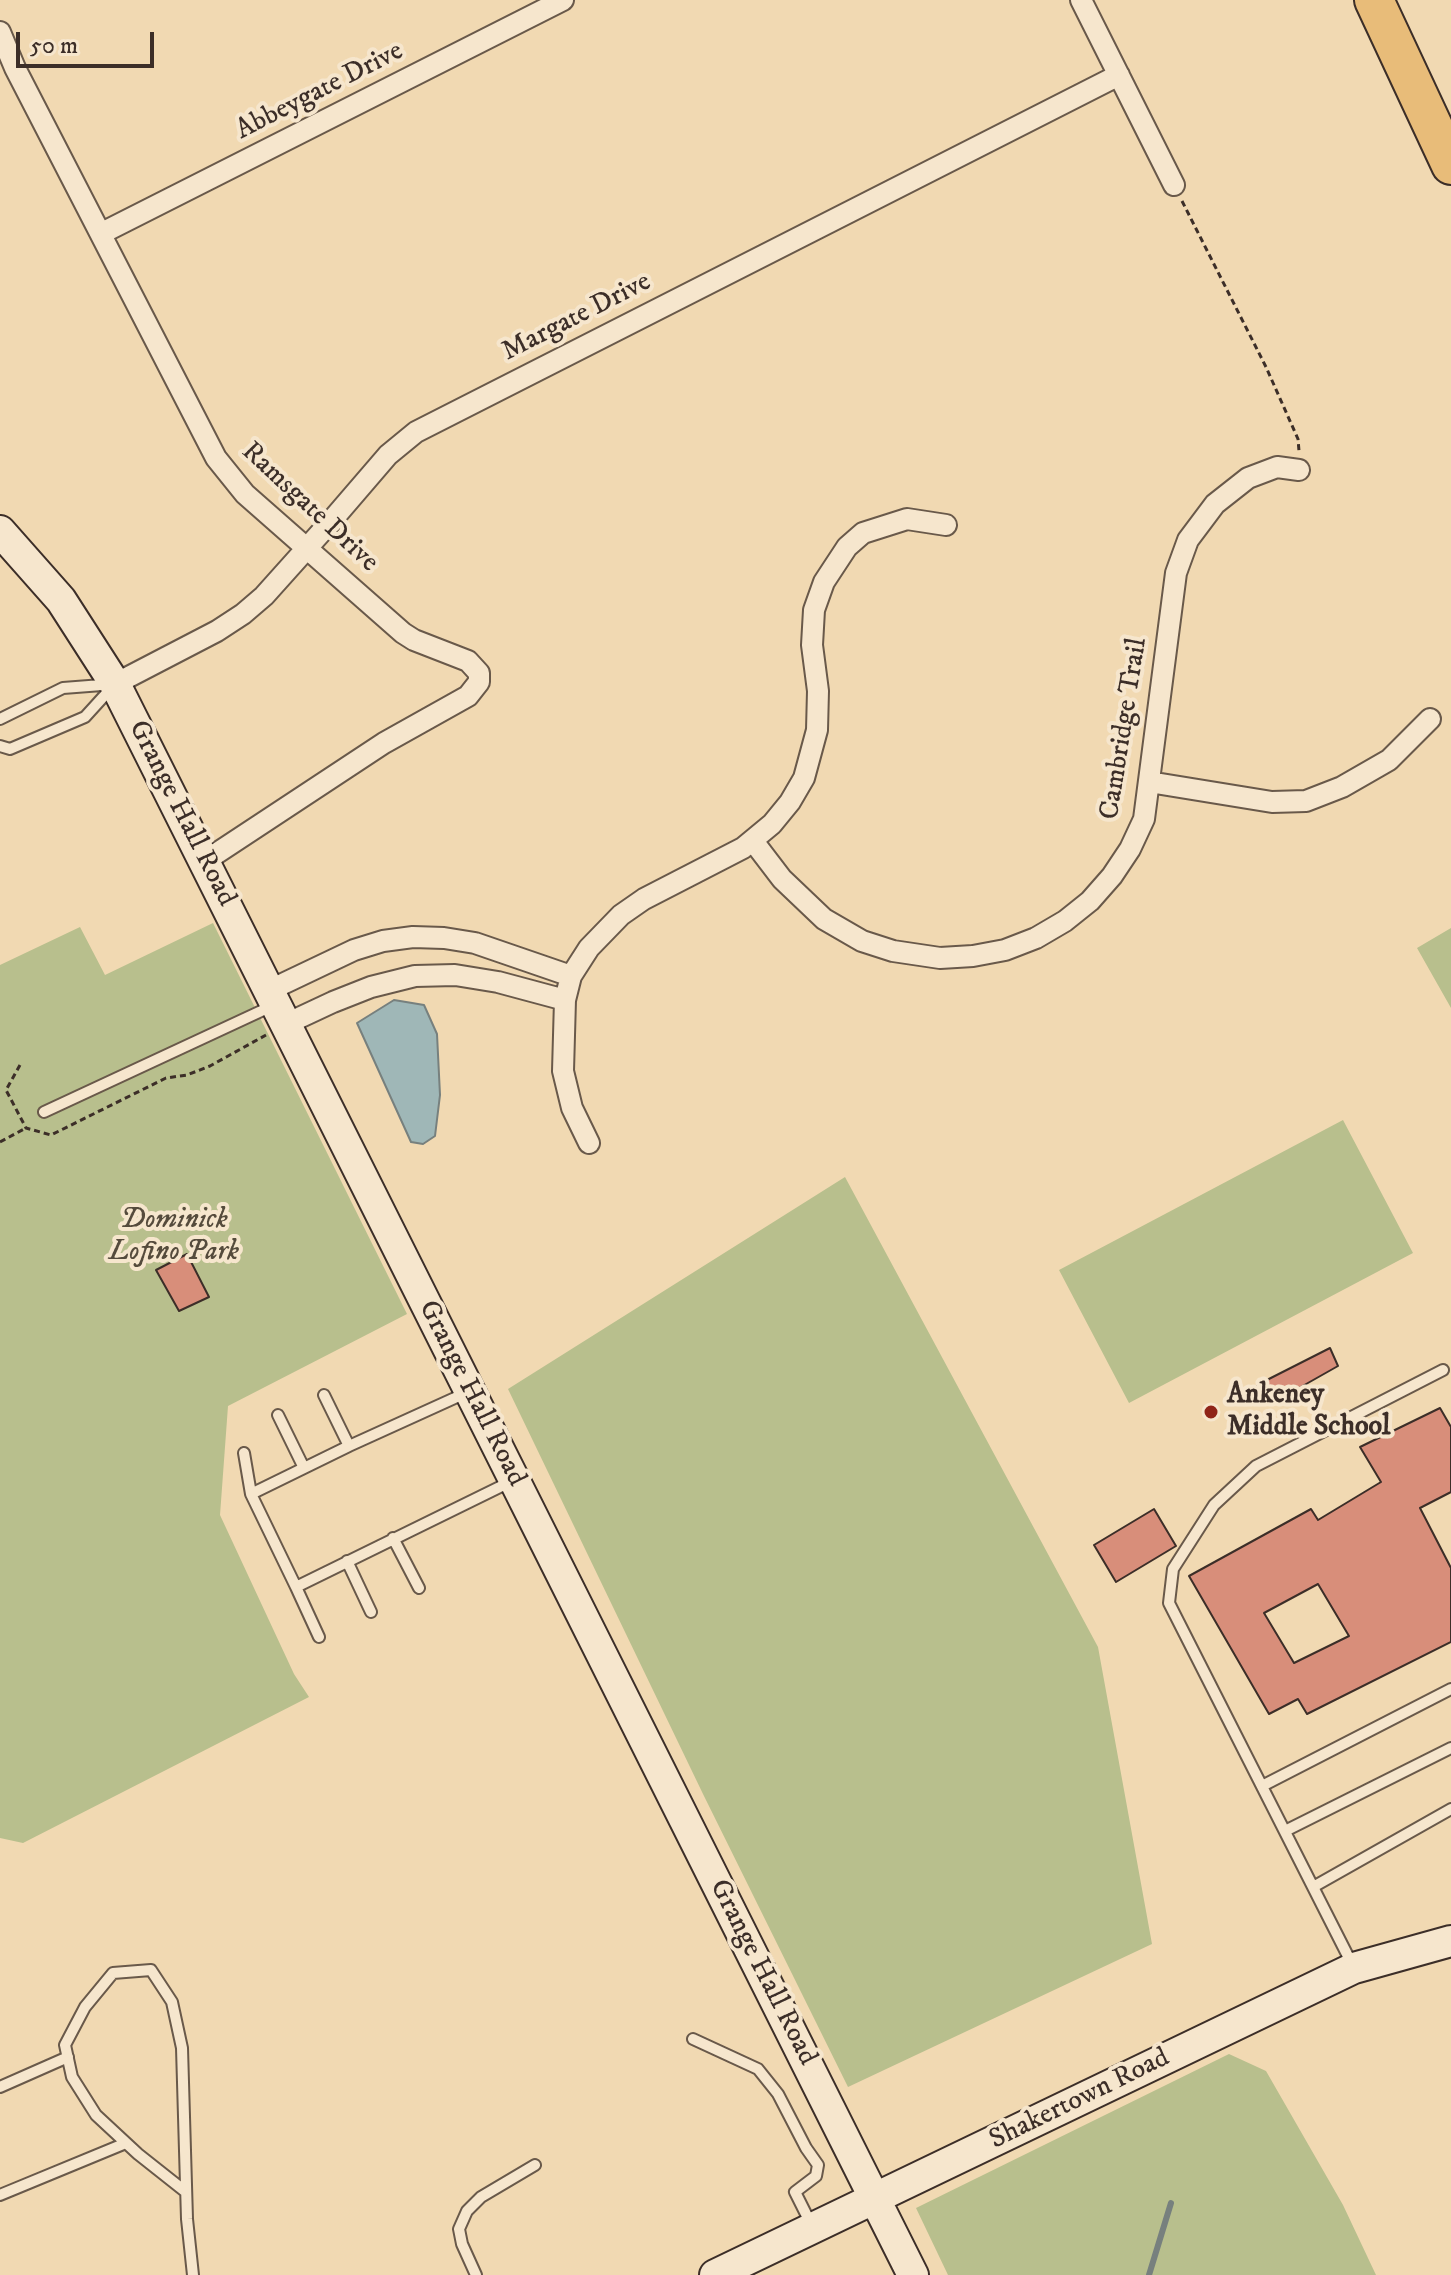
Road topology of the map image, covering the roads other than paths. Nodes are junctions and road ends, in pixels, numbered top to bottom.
1 (563, 0) edge
2 (1081, 0) edge
3 (1374, 0) edge
4 (0, 32) edge
5 (1119, 75) junction
6 (1451, 165) edge
7 (1174, 185) road end
8 (102, 233) junction
9 (1299, 470) road end
10 (946, 525) dead end
11 (0, 531) edge
12 (307, 548) junction
13 (115, 684) junction
14 (0, 719) edge
15 (1430, 719) dead end
16 (0, 746) edge
17 (1149, 782) junction
18 (753, 841) junction
19 (205, 861) junction
20 (571, 976) junction
21 (565, 1000) junction
22 (278, 1006) junction
23 (44, 1112) dead end
24 (589, 1143) dead end
25 (1443, 1370) dead end
26 (470, 1391) junction
27 (324, 1395) dead end
28 (278, 1415) dead end
29 (349, 1446) junction
30 (244, 1453) dead end
31 (304, 1468) junction
32 (514, 1479) junction
33 (251, 1494) junction
34 (393, 1538) junction
35 (347, 1561) junction
36 (296, 1587) junction
37 (419, 1588) dead end
38 (371, 1612) dead end
39 (319, 1637) dead end
40 (1451, 1689) edge
41 (1451, 1748) edge
42 (1262, 1786) junction
43 (1451, 1809) edge
44 (1285, 1831) junction
45 (1313, 1887) junction
46 (1451, 1941) edge
47 (1354, 1968) junction
48 (693, 2039) dead end
49 (68, 2057) junction
50 (0, 2087) edge
51 (126, 2143) junction
52 (535, 2165) dead end
53 (186, 2192) junction
54 (0, 2195) edge
55 (875, 2198) junction
56 (813, 2228) junction
57 (193, 2275) edge
58 (476, 2275) edge
59 (715, 2275) edge
60 (913, 2275) edge

1 - 8 street, Abbeygate Drive
2 - 5 street
3 - 6 highway
4 - 8 street, Ramsgate Drive
5 - 7 street
5 - 12 street, Margate Drive
8 - 12 street, Ramsgate Drive
9 - 17 street, Cambridge Trail
10 - 18 street
11 - 13 street, Grange Hall Road
12 - 13 street, Margate Drive
12 - 19 street, Ramsgate Drive
13 - 14 lane
13 - 16 lane
13 - 19 street, Grange Hall Road
15 - 17 street
17 - 18 street, Cambridge Trail
18 - 20 street
19 - 22 street, Grange Hall Road
20 - 21 street
20 - 22 street
21 - 22 street
21 - 24 street
22 - 23 lane
22 - 26 street, Grange Hall Road
25 - 42 lane
26 - 29 lane
26 - 32 street, Grange Hall Road
27 - 29 lane
28 - 31 lane
29 - 31 lane
30 - 33 lane
31 - 33 lane
32 - 34 lane
32 - 55 street, Grange Hall Road
33 - 36 lane
34 - 35 lane
34 - 37 lane
35 - 36 lane
35 - 38 lane
36 - 39 lane
40 - 42 lane
41 - 44 lane
42 - 44 lane
43 - 45 lane
44 - 45 lane
45 - 47 lane
46 - 47 street, Shakertown Road
47 - 55 street, Shakertown Road
48 - 56 lane
49 - 50 lane
49 - 51 lane
49 - 53 lane
51 - 53 lane
51 - 54 lane
52 - 58 lane
53 - 57 lane
55 - 56 street, Shakertown Road
55 - 60 street, Grange Hall Road
56 - 59 street, Shakertown Road

